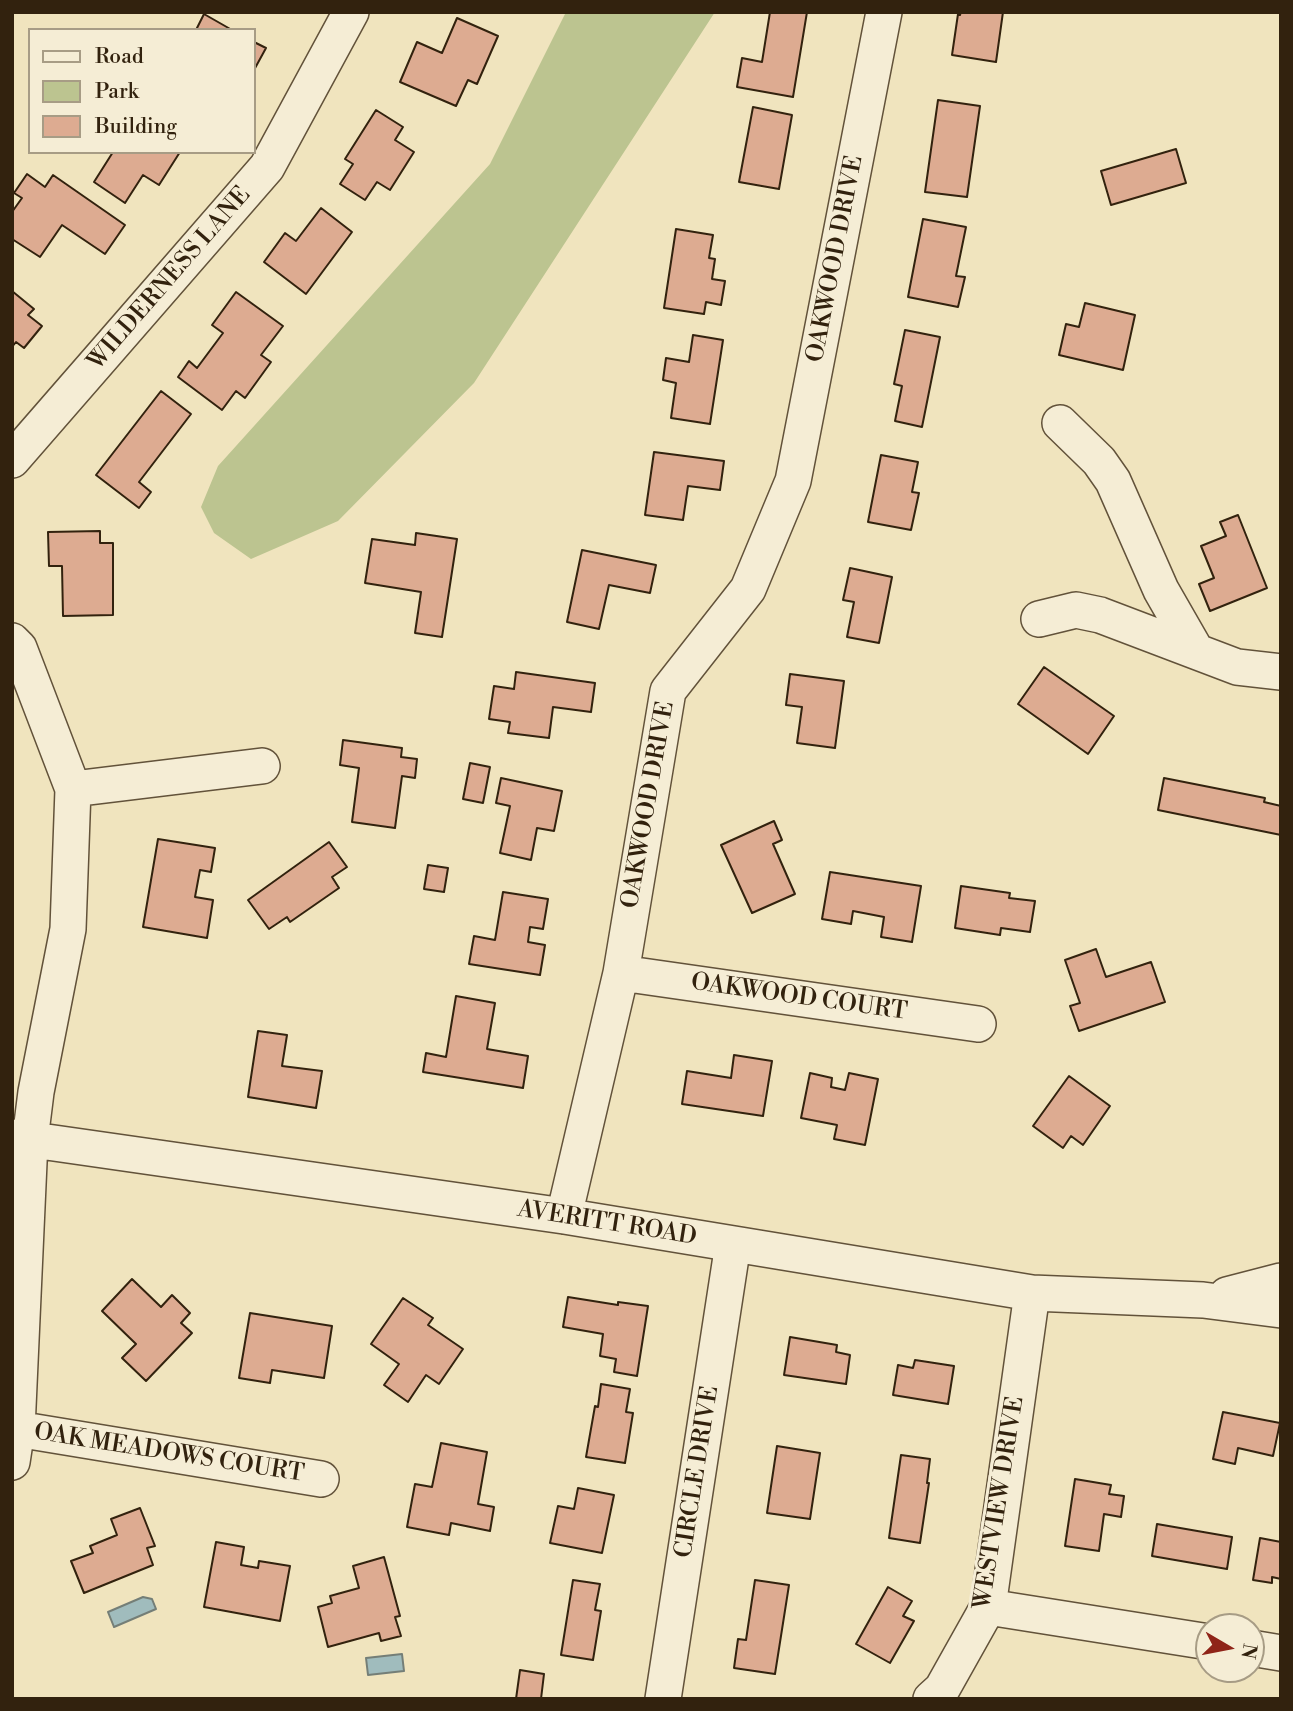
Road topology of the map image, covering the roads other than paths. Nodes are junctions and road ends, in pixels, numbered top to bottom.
1 (351, 12) edge
2 (884, 12) edge
3 (1060, 423) dead end
4 (12, 460) edge
5 (1039, 619) dead end
6 (12, 641) edge
7 (1196, 650) junction
8 (1281, 672) edge
9 (262, 766) dead end
10 (73, 789) junction
11 (621, 973) junction
12 (978, 1024) dead end
13 (21, 1138) edge
14 (564, 1216) junction
15 (733, 1244) junction
16 (1281, 1282) edge
17 (1032, 1293) junction
18 (1203, 1300) junction
19 (1281, 1310) edge
20 (15, 1445) edge
21 (321, 1479) dead end
22 (988, 1607) junction
23 (1195, 1640) edge
24 (663, 1699) edge
25 (931, 1699) edge

1 - 4 street, WILDERNESS LANE
2 - 11 street, OAKWOOD DRIVE
3 - 7 street
5 - 7 street
6 - 10 street
7 - 8 street
9 - 10 street
10 - 13 street
11 - 12 street, OAKWOOD COURT
11 - 14 street, OAKWOOD DRIVE
13 - 14 street, AVERITT ROAD
13 - 20 street
14 - 15 street, AVERITT ROAD
15 - 17 street, AVERITT ROAD
15 - 24 street, CIRCLE DRIVE
16 - 18 street, AVERITT ROAD
17 - 18 street, AVERITT ROAD
17 - 22 street, WESTVIEW DRIVE
18 - 19 street, AVERITT ROAD
20 - 21 street, OAK MEADOWS COURT
22 - 23 street
22 - 25 street, WESTVIEW DRIVE

